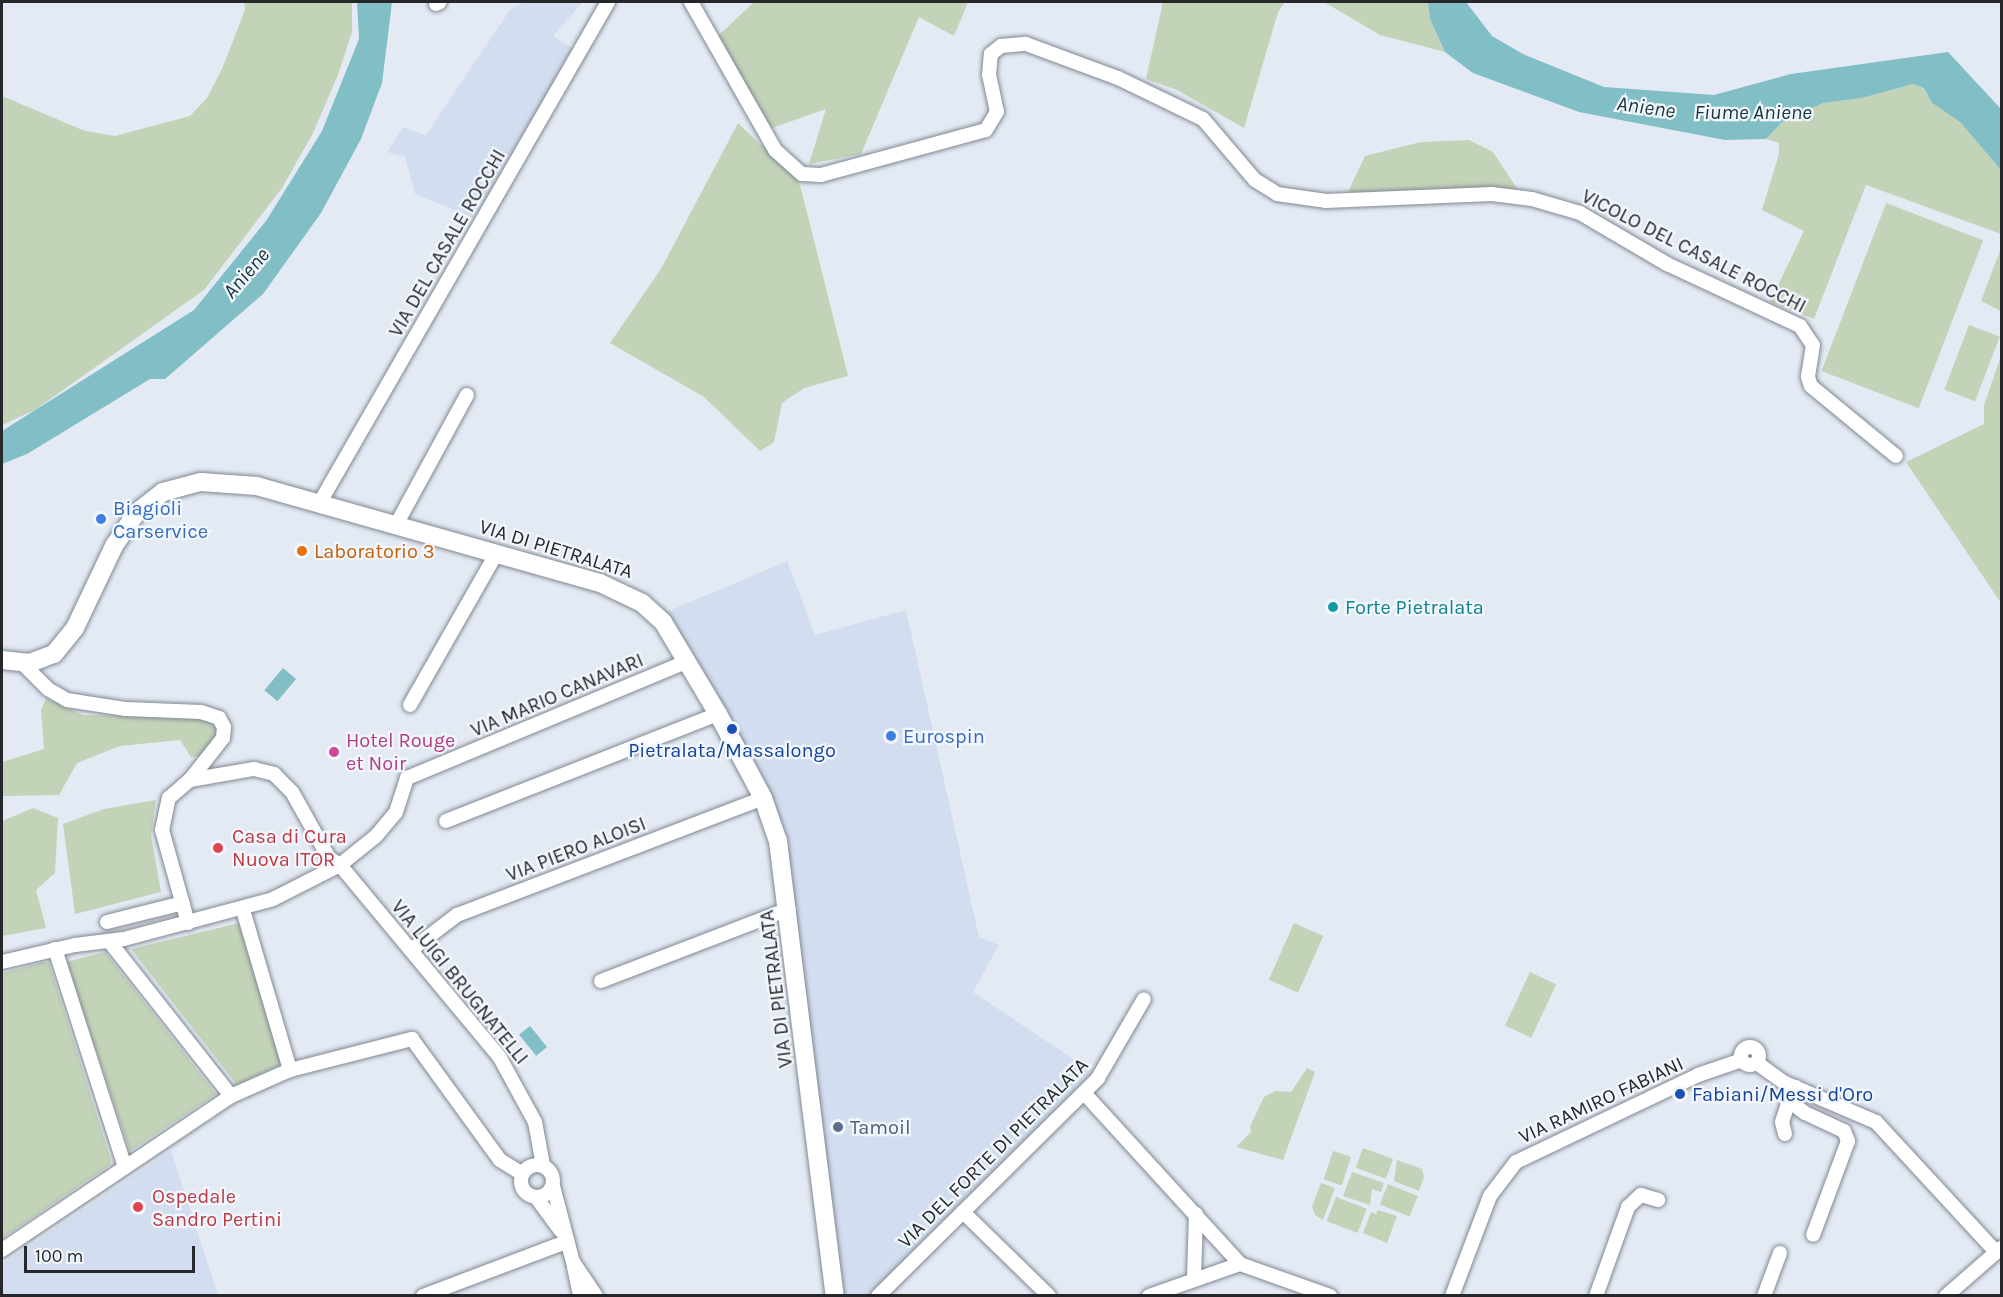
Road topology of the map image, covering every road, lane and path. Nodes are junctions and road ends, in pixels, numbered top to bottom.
1 (608, 2) edge
2 (691, 2) edge
3 (467, 395) dead end
4 (1896, 456) dead end
5 (319, 504) junction
6 (396, 525) junction
7 (496, 554) junction
8 (2, 660) edge
9 (688, 661) junction
10 (22, 664) junction
11 (410, 705) dead end
12 (718, 714) junction
13 (190, 780) junction
14 (763, 798) junction
15 (446, 821) dead end
16 (340, 866) junction
17 (183, 903) junction
18 (789, 909) junction
19 (243, 910) junction
20 (106, 922) dead end
21 (188, 923) junction
22 (110, 942) junction
23 (55, 949) junction
24 (411, 950) junction
25 (2, 962) edge
26 (601, 981) dead end
27 (1144, 999) dead end
28 (290, 1070) junction
29 (1796, 1087) junction
30 (1084, 1092) junction
31 (231, 1096) junction
32 (1789, 1101) junction
33 (1785, 1134) dead end
34 (543, 1165) junction
35 (125, 1167) junction
36 (522, 1174) junction
37 (553, 1186) junction
38 (536, 1197) junction
39 (1658, 1200) dead end
40 (963, 1212) junction
41 (1196, 1214) junction
42 (1813, 1235) dead end
43 (565, 1238) junction
44 (2, 1250) edge
45 (1999, 1250) edge
46 (1780, 1253) dead end
47 (573, 1262) junction
48 (1240, 1264) junction
49 (1194, 1277) junction
50 (423, 1296) edge
51 (580, 1296) edge
52 (596, 1296) edge
53 (835, 1296) edge
54 (878, 1296) edge
55 (1049, 1296) edge
56 (1149, 1296) edge
57 (1330, 1296) edge
58 (1452, 1296) edge
59 (1596, 1296) edge
60 (1764, 1296) edge
61 (1946, 1296) edge

1 - 5 street, VIA DEL CASALE ROCCHI
2 - 4 street, VICOLO DEL CASALE ROCCHI
3 - 6 street
5 - 6 street, VIA DI PIETRALATA
5 - 10 street, VIA DI PIETRALATA
6 - 7 street, VIA DI PIETRALATA
7 - 9 street, VIA DI PIETRALATA
7 - 11 street
8 - 10 street, VIA DI PIETRALATA
9 - 12 street, VIA DI PIETRALATA
9 - 16 street, VIA MARIO CANAVARI
10 - 13 street
12 - 14 street, VIA DI PIETRALATA
12 - 15 street
13 - 16 street, VIA LUIGI BRUGNATELLI
13 - 17 street
14 - 18 street, VIA DI PIETRALATA
14 - 24 street, VIA PIERO ALOISI
16 - 19 street
16 - 24 street, VIA LUIGI BRUGNATELLI
17 - 20 street
17 - 21 street
18 - 26 street
18 - 53 street, VIA DI PIETRALATA
19 - 21 street
19 - 28 street
21 - 22 street
22 - 23 street
22 - 31 street
23 - 25 street
23 - 35 street
24 - 34 street, VIA LUIGI BRUGNATELLI
27 - 30 street, VIA DEL FORTE DI PIETRALATA
28 - 31 street
28 - 36 street
29 - 32 street
29 - 45 street, VIA RAMIRO FABIANI
29 - 58 street, VIA RAMIRO FABIANI
30 - 40 street, VIA DEL FORTE DI PIETRALATA
30 - 41 street
31 - 35 street
32 - 33 street
32 - 42 street
34 - 36 street
34 - 37 street
35 - 44 street
36 - 38 street
37 - 38 street
37 - 43 street
38 - 43 street
39 - 59 street
40 - 54 street, VIA DEL FORTE DI PIETRALATA
40 - 55 street
41 - 48 street
41 - 49 street
43 - 47 street
43 - 50 street
45 - 61 street
46 - 60 street
47 - 51 street
47 - 52 street
48 - 49 street
48 - 57 street
49 - 56 street

